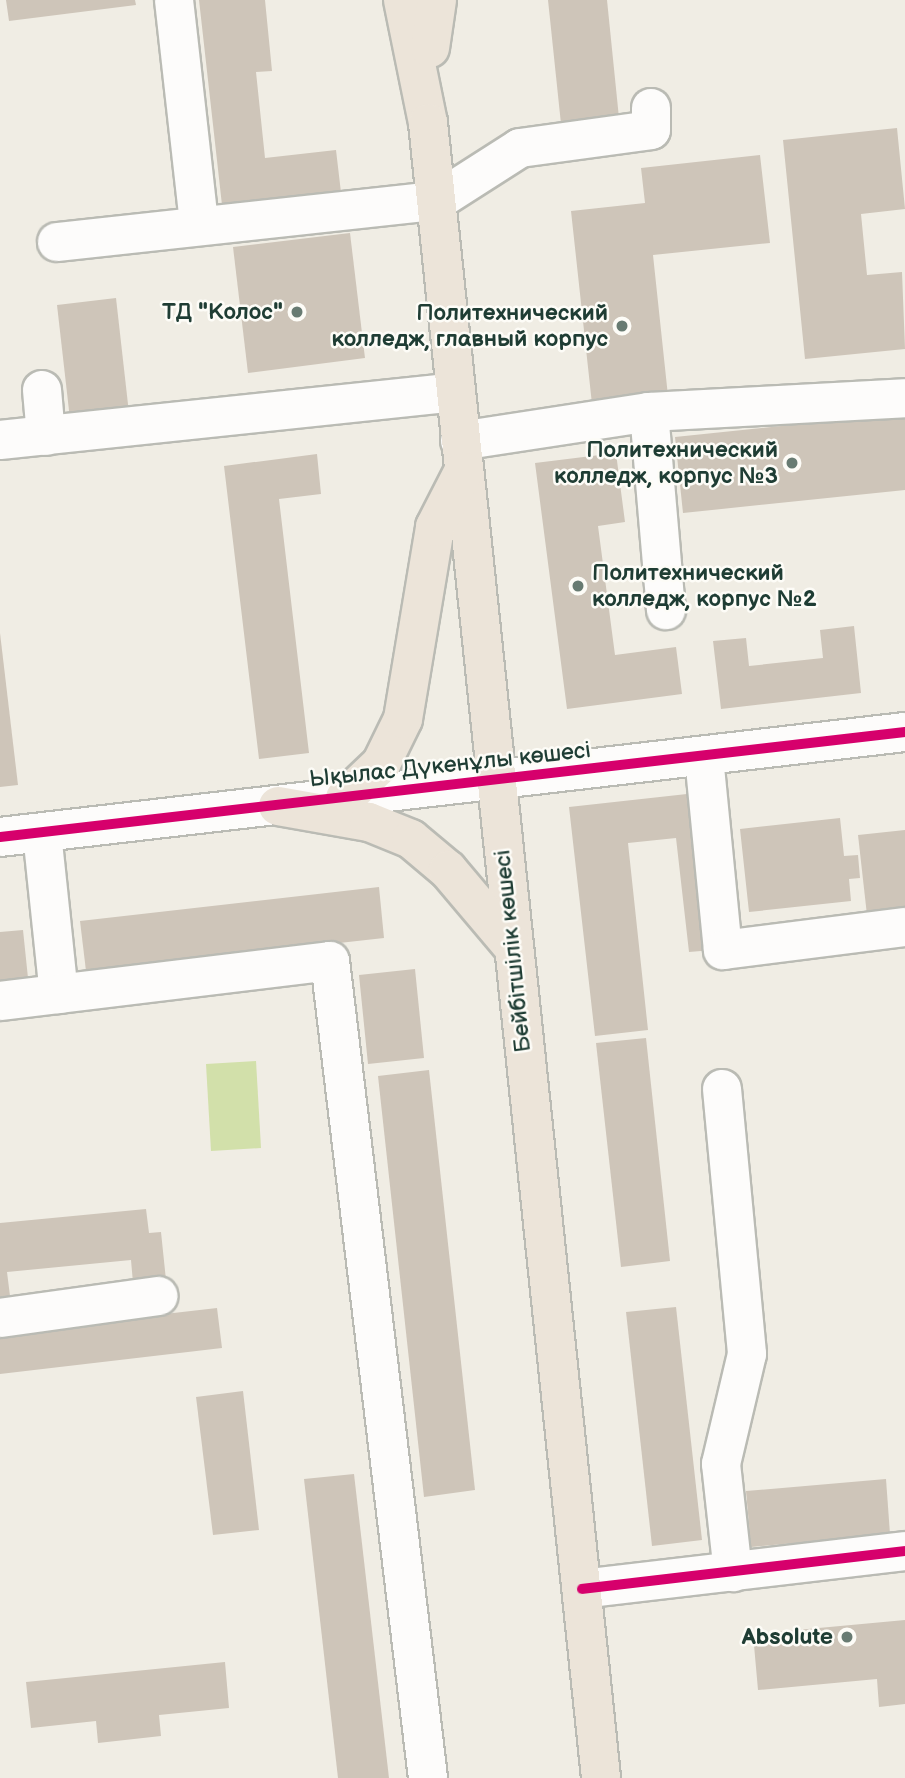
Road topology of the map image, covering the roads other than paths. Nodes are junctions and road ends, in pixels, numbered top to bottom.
1 (174, 0) edge
2 (387, 0) edge
3 (403, 0) edge
4 (427, 0) edge
5 (438, 0) edge
6 (421, 49) junction
7 (651, 108) dead end
8 (437, 201) junction
9 (200, 224) junction
10 (57, 242) dead end
11 (42, 390) dead end
12 (455, 392) junction
13 (905, 398) edge
14 (649, 412) junction
15 (46, 436) junction
16 (0, 440) edge
17 (461, 456) junction
18 (666, 610) dead end
19 (905, 732) edge
20 (704, 757) junction
21 (494, 783) junction
22 (345, 798) junction
23 (278, 806) junction
24 (42, 833) junction
25 (0, 837) edge
26 (905, 927) edge
27 (513, 947) junction
28 (59, 994) junction
29 (0, 1001) edge
30 (722, 1089) dead end
31 (158, 1296) dead end
32 (0, 1318) edge
33 (905, 1551) edge
34 (733, 1572) junction
35 (582, 1590) junction
36 (428, 1778) edge
37 (601, 1778) edge

1 - 9 street
2 - 6 main road
3 - 6 main road, Бейбітшілік көшесі
4 - 6 main road, Бейбітшілік көшесі
5 - 6 main road
6 - 8 main road, Бейбітшілік көшесі
7 - 8 street
8 - 9 street
8 - 12 main road, Бейбітшілік көшесі
9 - 10 street
11 - 15 street
12 - 15 street
12 - 17 main road, Бейбітшілік көшесі
13 - 14 street
14 - 17 street
14 - 18 street
15 - 16 street
17 - 21 main road, Бейбітшілік көшесі
17 - 22 main road
19 - 20 street, Ықылас Дүкенұлы көшесі
20 - 21 street, Ықылас Дүкенұлы көшесі
20 - 26 street
21 - 22 street, Ықылас Дүкенұлы көшесі
21 - 27 main road, Бейбітшілік көшесі
22 - 23 street, Ықылас Дүкенұлы көшесі
23 - 24 street, Ықылас Дүкенұлы көшесі
23 - 27 main road
24 - 25 street, Ықылас Дүкенұлы көшесі
24 - 28 street
27 - 35 main road, Бейбітшілік көшесі
28 - 29 street
28 - 36 street
30 - 34 street
31 - 32 street
33 - 34 street
34 - 35 street
35 - 37 main road, Бейбітшілік көшесі

